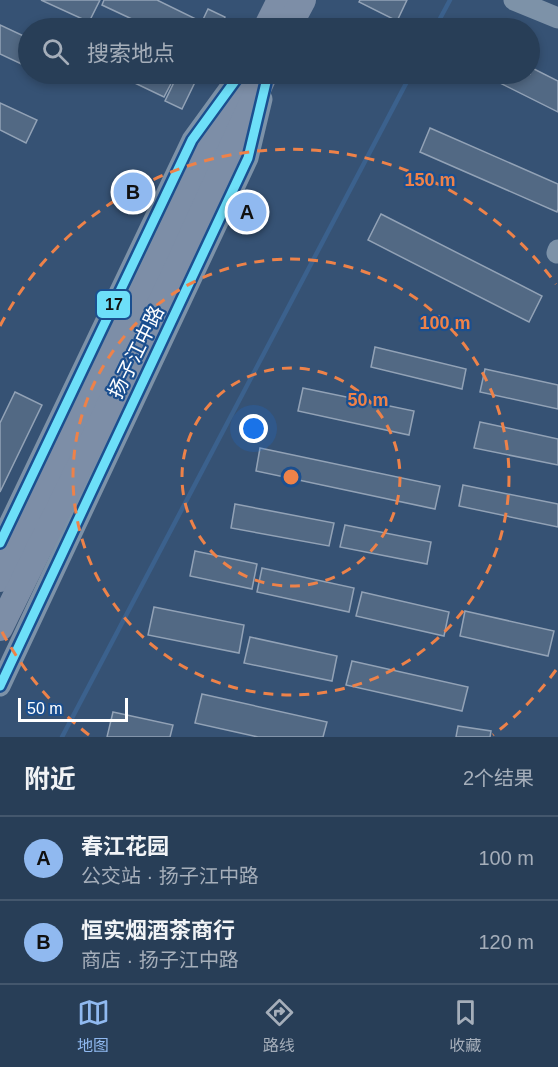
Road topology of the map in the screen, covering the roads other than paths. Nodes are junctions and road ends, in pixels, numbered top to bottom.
1 (280, 0) edge
2 (303, 0) edge
3 (514, 0) edge
4 (271, 18) edge
5 (293, 18) edge
6 (558, 18) edge
7 (234, 84) edge
8 (237, 84) edge
9 (262, 84) edge
10 (265, 84) edge
11 (80, 441) junction
12 (0, 543) edge
13 (0, 579) edge
14 (0, 628) edge
15 (0, 686) edge

1 - 4 main road
2 - 5 main road
3 - 6 street
7 - 12 street
8 - 11 main road, 扬子江中路
9 - 11 main road, 扬子江中路
10 - 15 street
11 - 13 main road, 扬子江中路
11 - 14 main road, 扬子江中路

